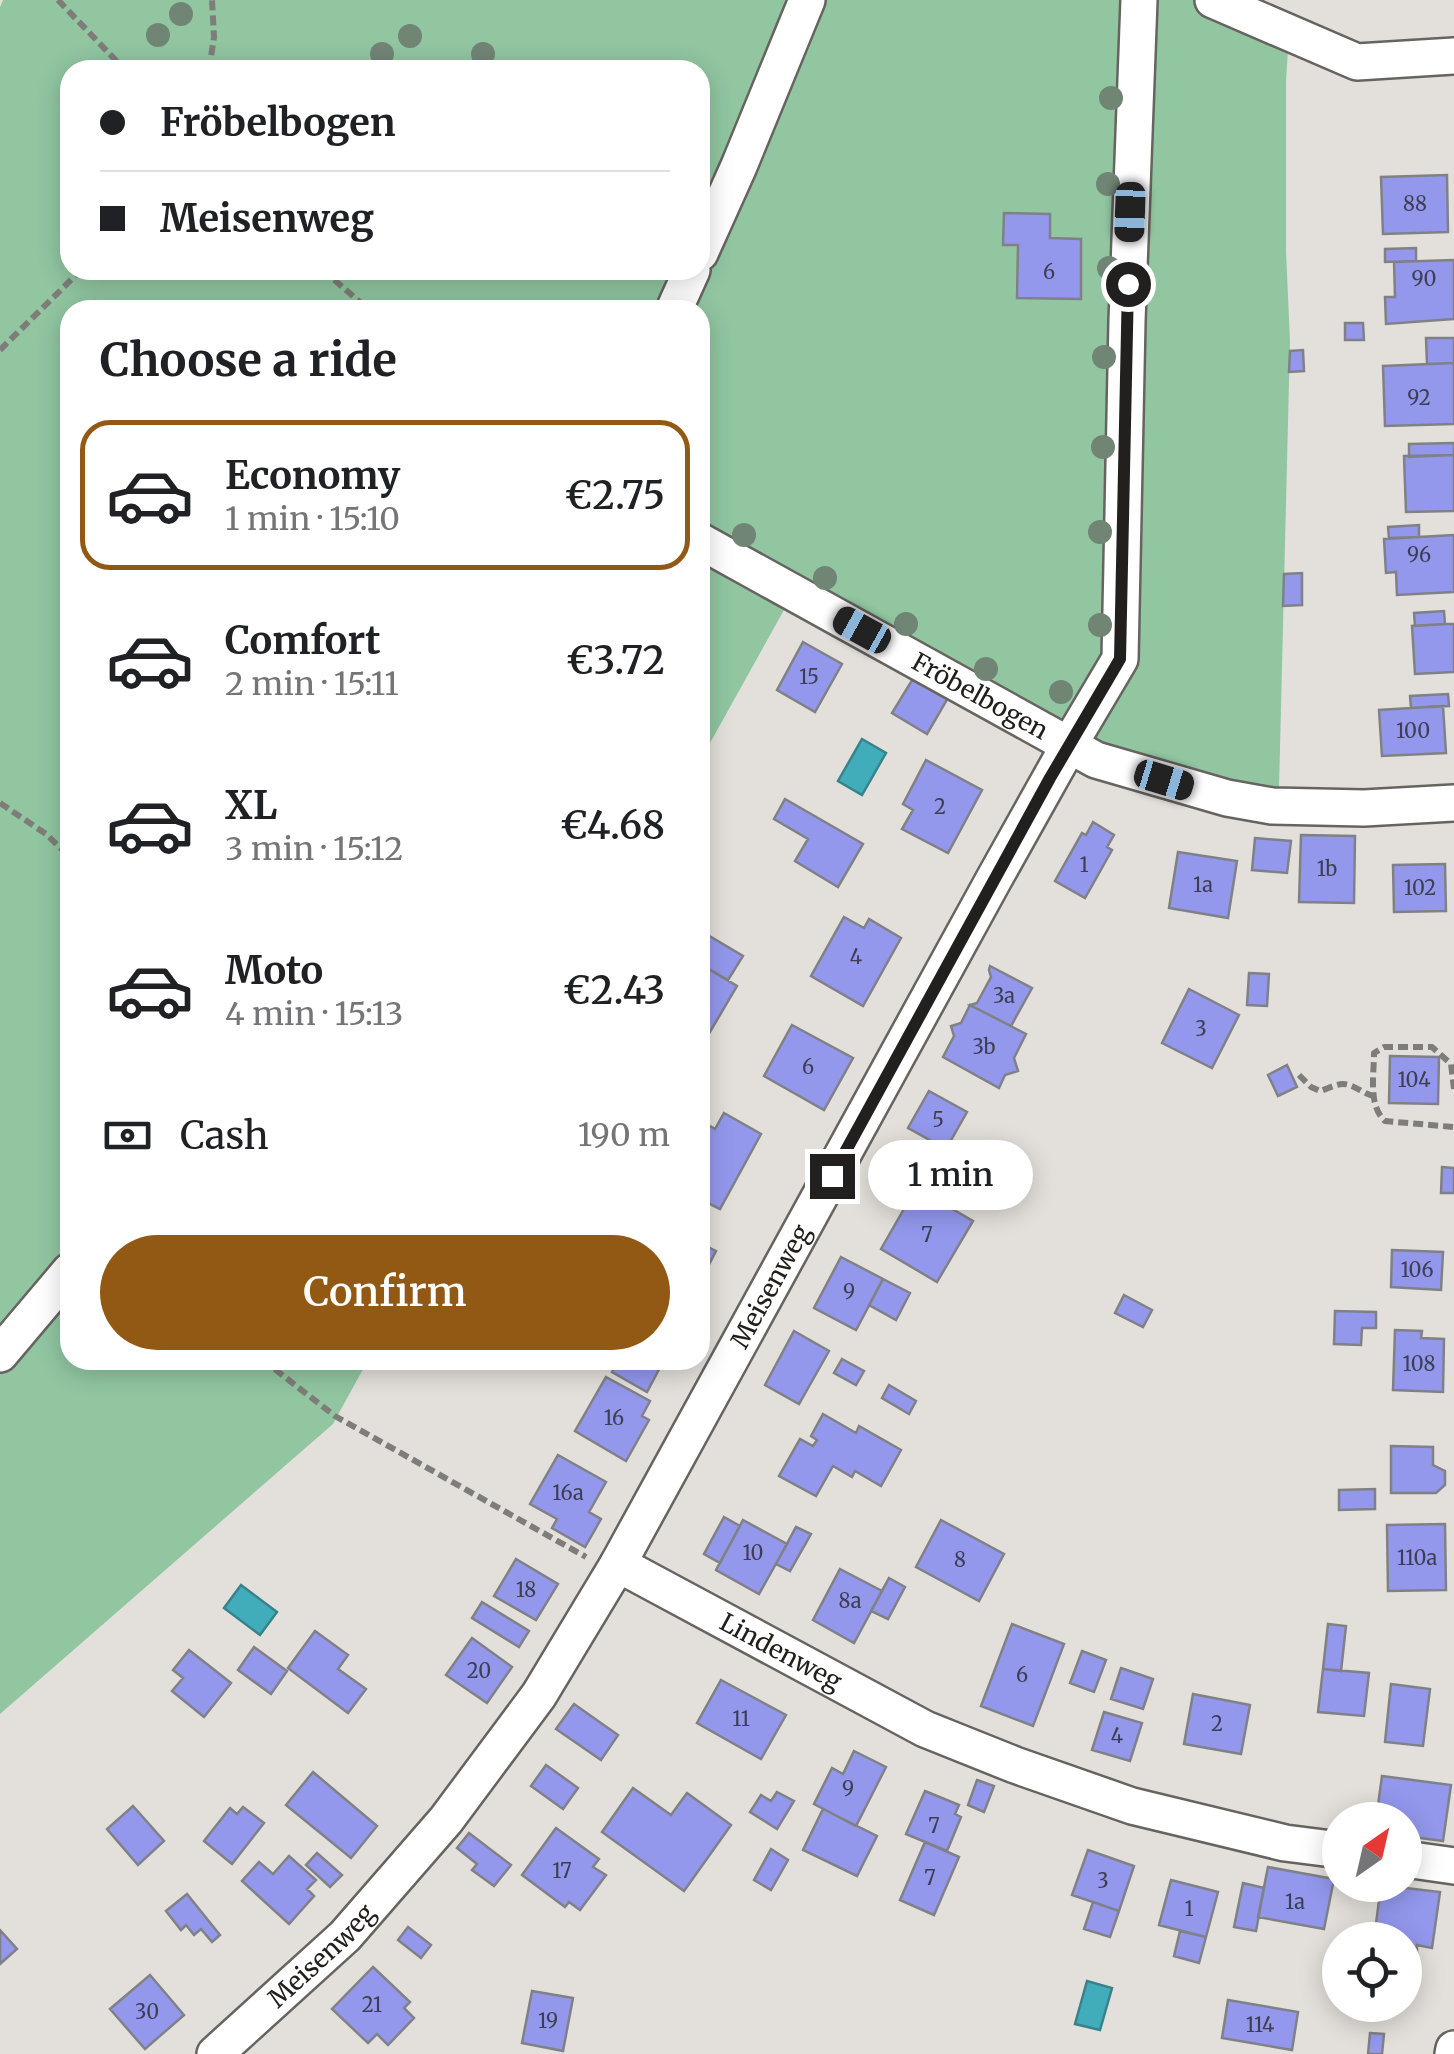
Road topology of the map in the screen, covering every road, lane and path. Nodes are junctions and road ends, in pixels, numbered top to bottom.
1 (58, 0) edge
2 (212, 0) edge
3 (807, 0) edge
4 (1138, 0) edge
5 (1213, 0) edge
6 (1454, 56) edge
7 (115, 60) edge
8 (211, 60) edge
9 (710, 230) edge
10 (72, 280) edge
11 (334, 280) edge
12 (358, 300) edge
13 (0, 350) edge
14 (710, 547) edge
15 (1069, 745) junction
16 (0, 802) edge
17 (1454, 804) edge
18 (60, 847) edge
19 (1300, 1076) dead end
20 (1454, 1089) edge
21 (1374, 1096) junction
22 (1453, 1128) edge
23 (60, 1283) edge
24 (0, 1354) edge
25 (277, 1370) edge
26 (618, 1564) junction
27 (1322, 1847) edge
28 (1422, 1862) edge
29 (1454, 1866) edge
30 (216, 2054) edge

1 - 7 path
2 - 8 path
3 - 9 street
4 - 15 street, Fröbelbogen
5 - 6 street
10 - 13 path
11 - 12 path
14 - 15 street, Fröbelbogen
15 - 17 street
15 - 26 street, Meisenweg
16 - 18 path
19 - 21 path
20 - 21 path
21 - 22 path
23 - 24 street
25 - 26 path
26 - 27 street, Lindenweg
26 - 30 street, Meisenweg
28 - 29 street

